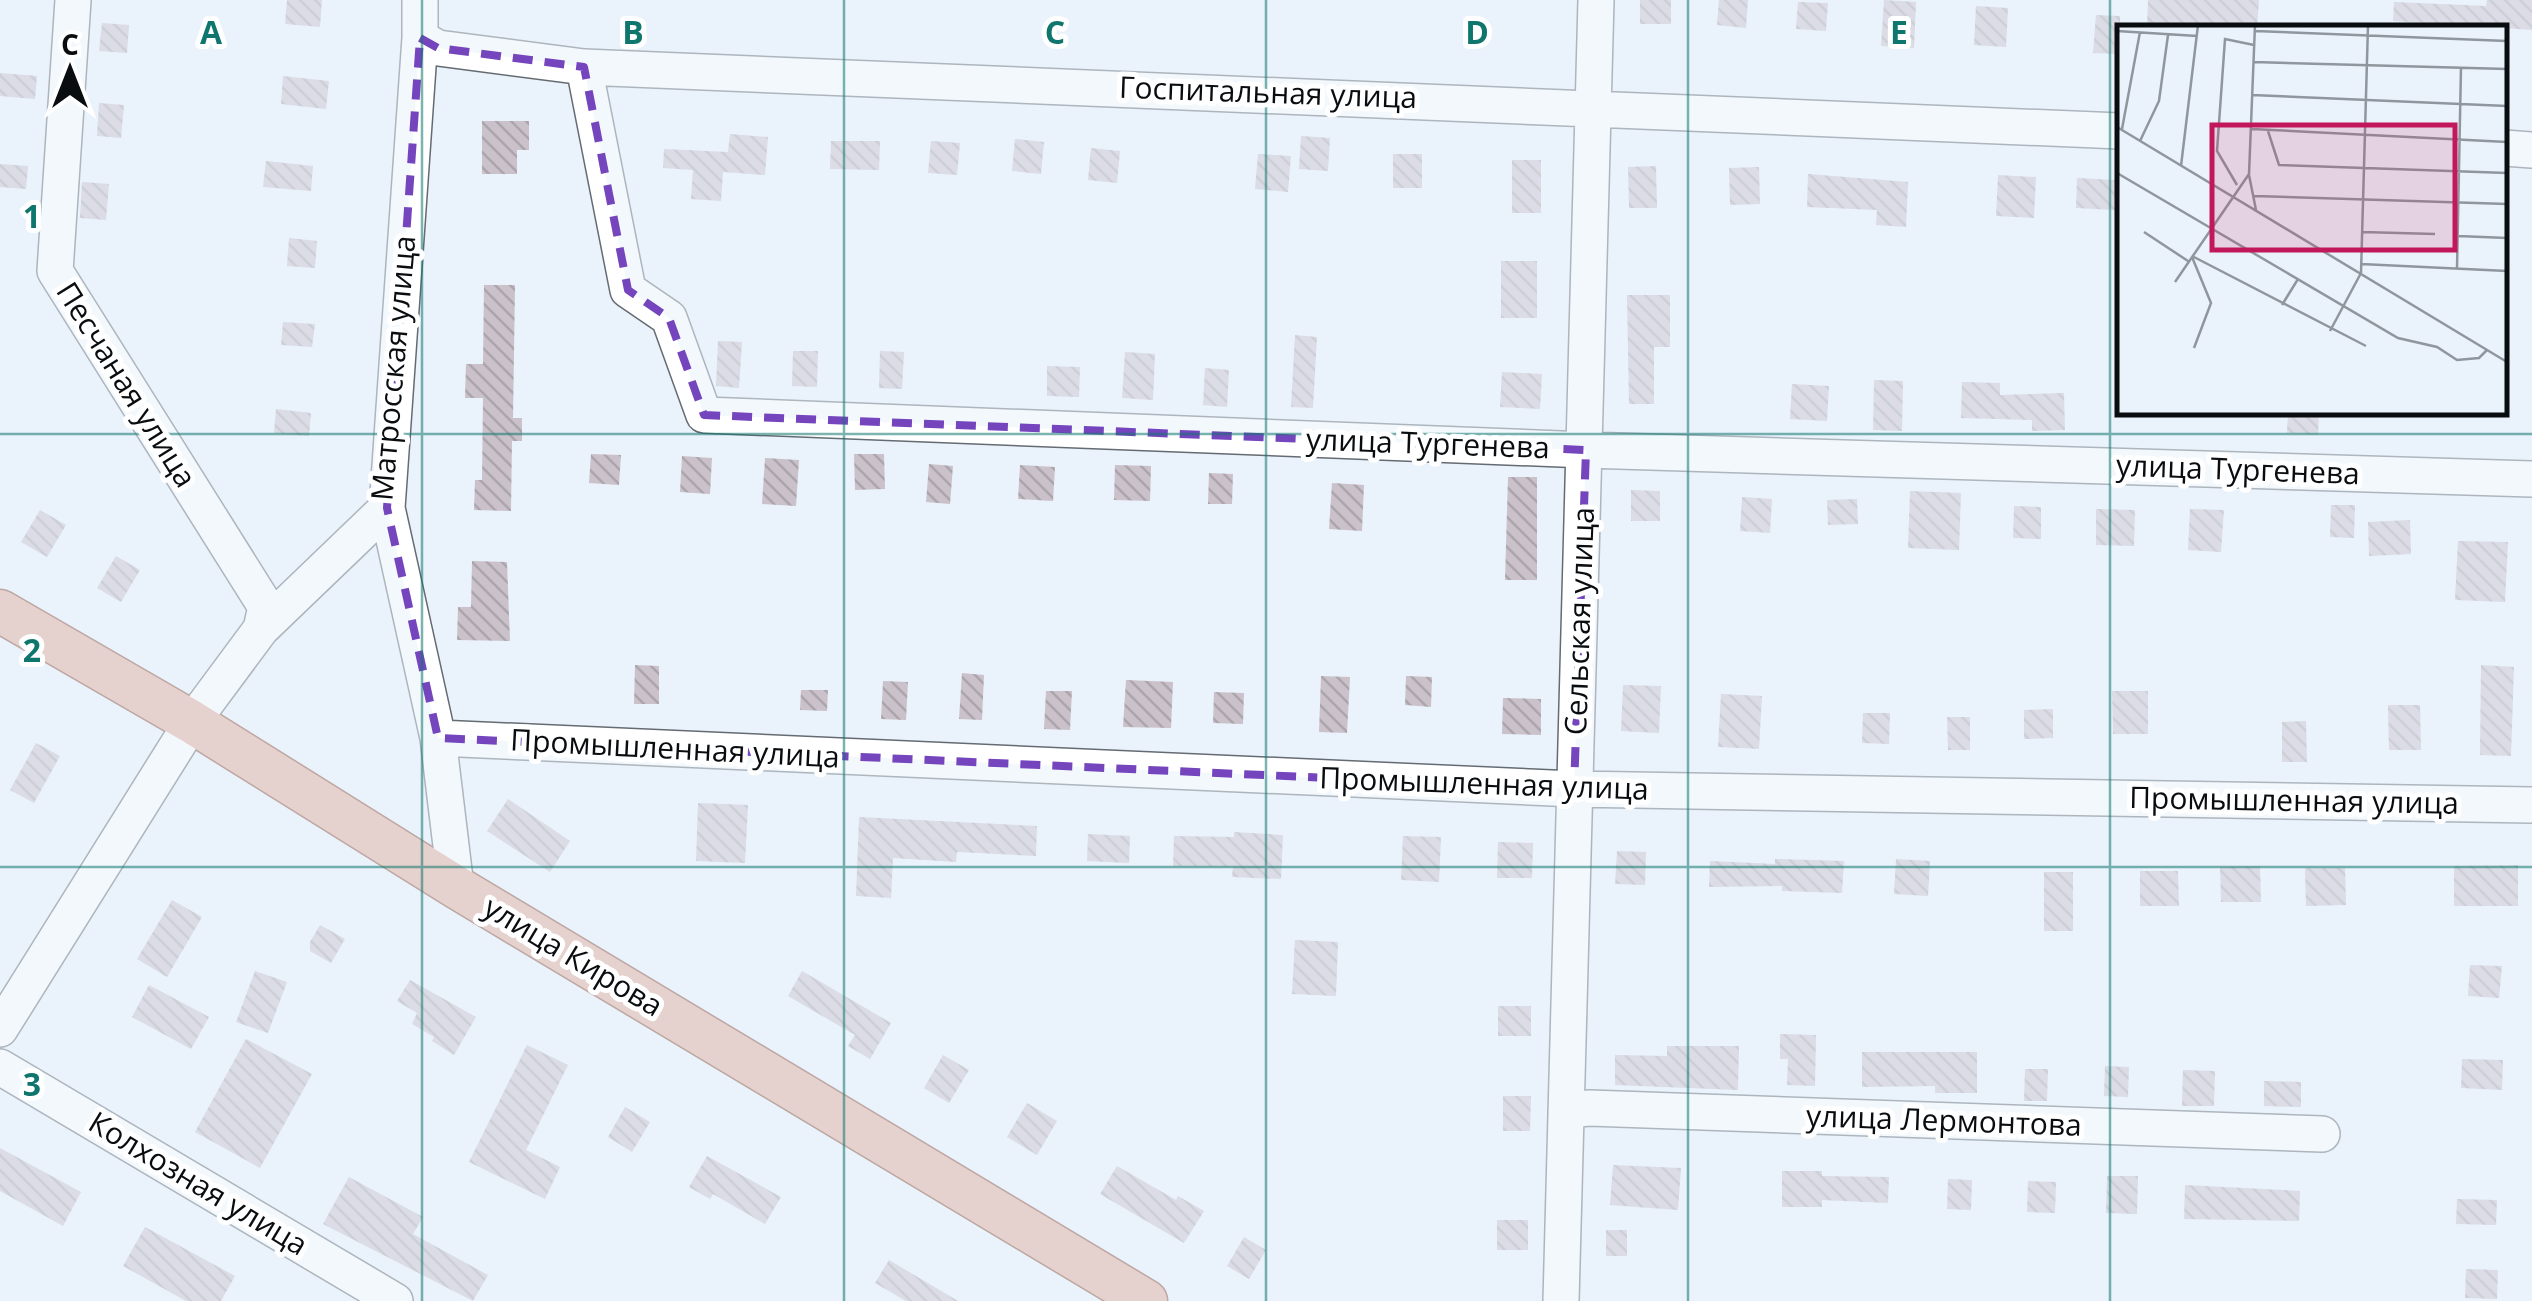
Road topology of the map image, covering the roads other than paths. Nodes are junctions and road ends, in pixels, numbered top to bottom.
1 (73, 0) edge
2 (420, 0) edge
3 (1596, 0) edge
4 (420, 38) junction
5 (584, 66) junction
6 (1596, 106) junction
7 (2117, 130) edge
8 (2507, 148) edge
9 (2532, 150) edge
10 (1586, 450) junction
11 (2532, 479) edge
12 (388, 508) junction
13 (0, 611) edge
14 (261, 629) junction
15 (192, 722) junction
16 (438, 738) junction
17 (1574, 789) junction
18 (2532, 805) edge
19 (456, 886) junction
20 (0, 1028) edge
21 (0, 1067) edge
22 (1566, 1110) junction
23 (2322, 1134) dead end
24 (395, 1301) edge
25 (1146, 1301) edge
26 (1561, 1301) edge

1 - 14 street, Песчаная улица
2 - 4 street, Матросская улица
3 - 6 street, Сельская улица
4 - 5 street, Госпитальная улица
4 - 12 street, Матросская улица
5 - 6 street, Госпитальная улица
5 - 10 street, улица Тургенева
6 - 7 street, Госпитальная улица
6 - 10 street, Сельская улица
8 - 9 street
10 - 11 street, улица Тургенева
10 - 17 street, Сельская улица
12 - 14 street, Матросская улица
12 - 16 street
13 - 15 main road, улица Кирова
14 - 15 street, Матросская улица
15 - 19 main road, улица Кирова
15 - 20 street, Матросская улица
16 - 17 street, Промышленная улица
16 - 19 street
17 - 18 street, Промышленная улица
17 - 22 street, Сельская улица
19 - 25 main road, улица Кирова
21 - 24 street, Колхозная улица
22 - 23 street, улица Лермонтова
22 - 26 street, Сельская улица

